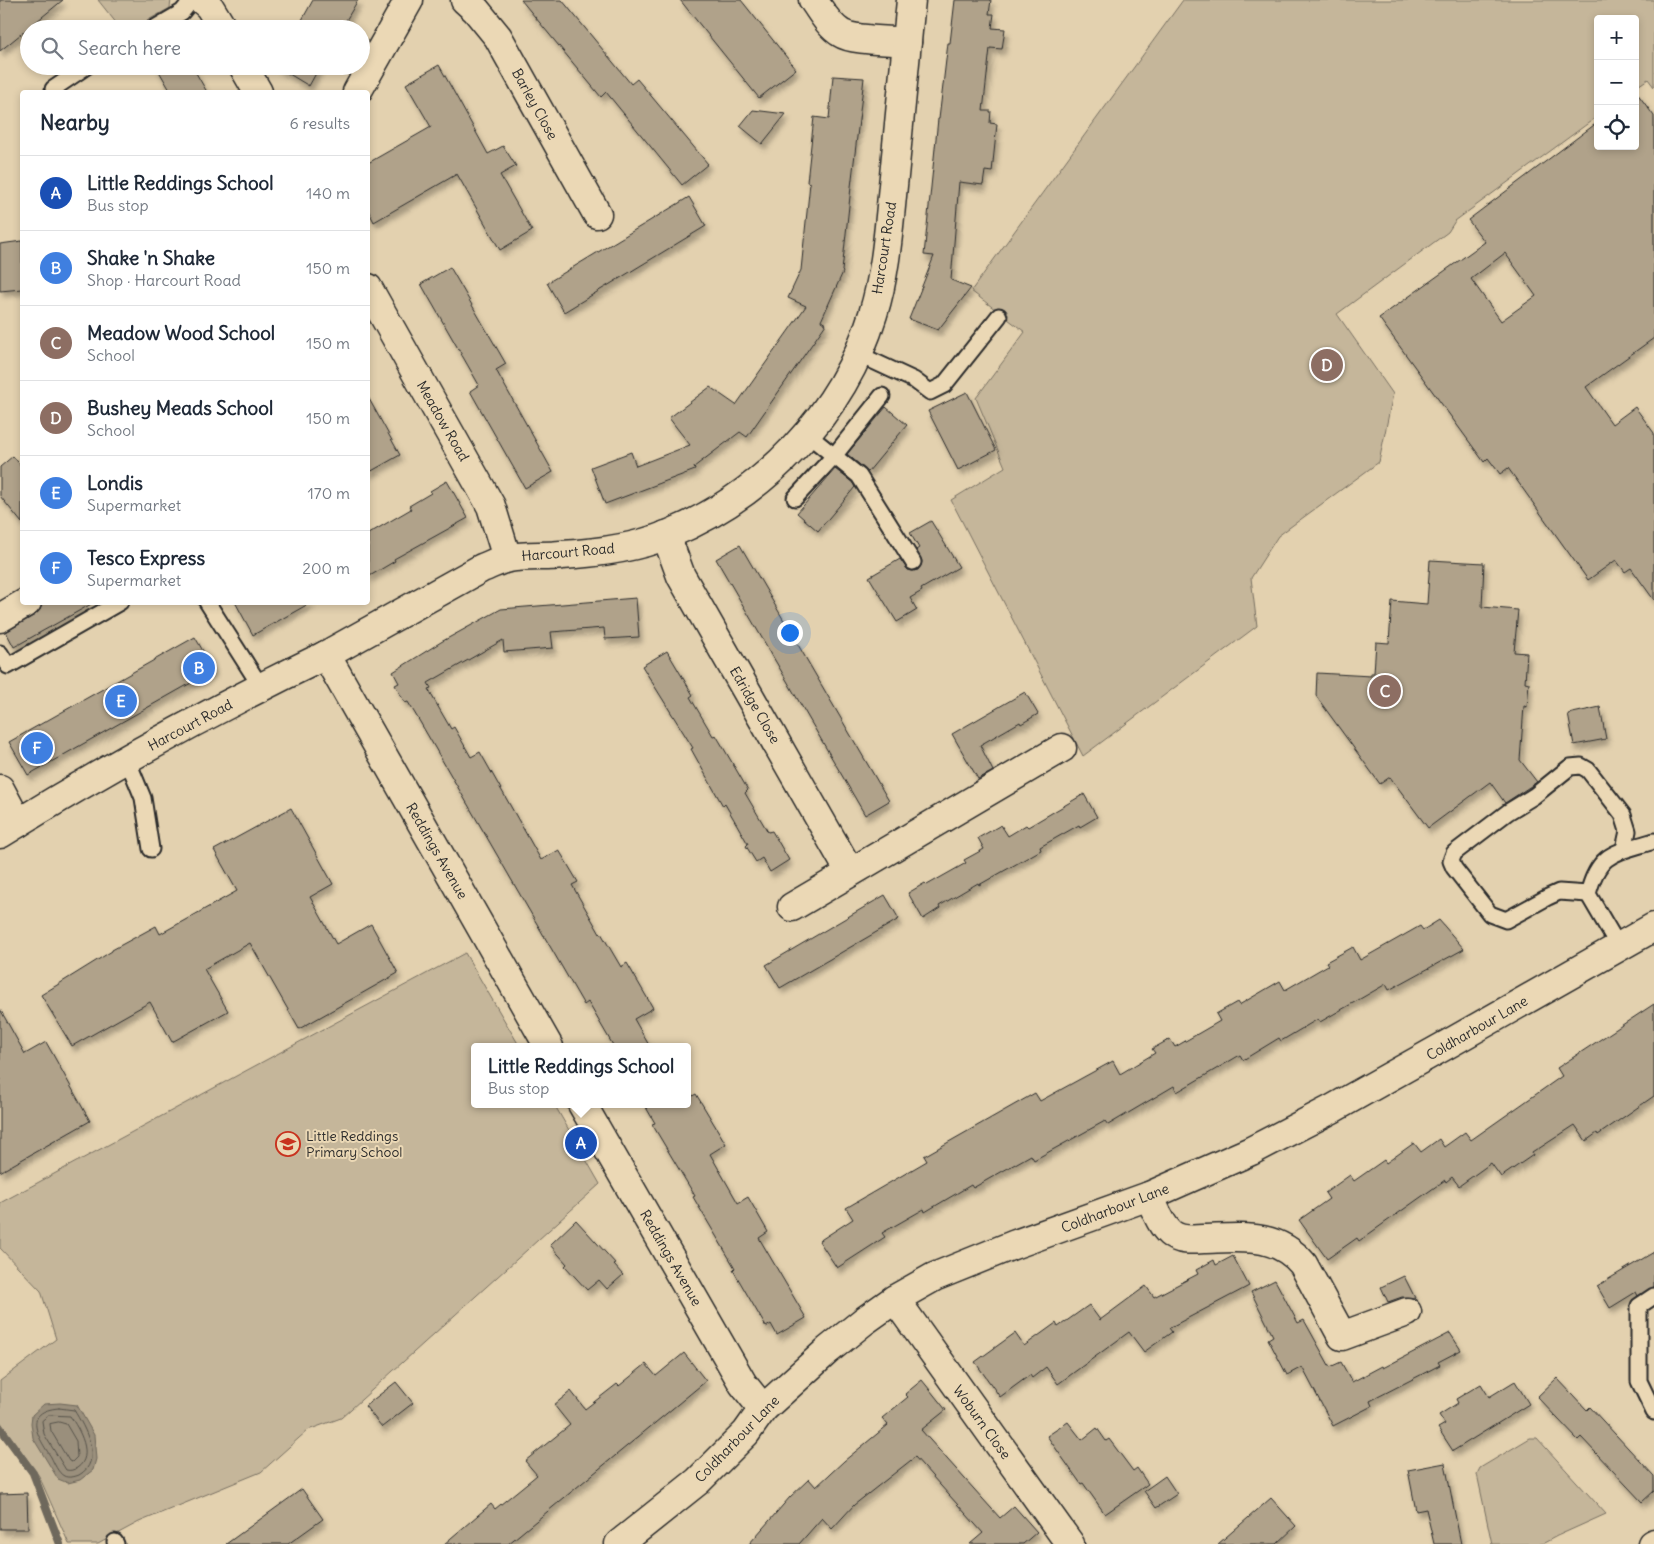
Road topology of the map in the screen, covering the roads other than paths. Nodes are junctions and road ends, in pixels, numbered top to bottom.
1 (192, 0) edge
2 (202, 0) edge
3 (409, 0) edge
4 (465, 0) edge
5 (813, 0) edge
6 (911, 0) edge
7 (168, 20) edge
8 (218, 20) edge
9 (907, 42) junction
10 (370, 69) edge
11 (74, 75) edge
12 (249, 75) edge
13 (367, 75) edge
14 (54, 90) edge
15 (257, 90) edge
16 (358, 90) edge
17 (597, 214) dead end
18 (370, 292) edge
19 (999, 316) dead end
20 (858, 354) junction
21 (882, 396) dead end
22 (807, 434) junction
23 (834, 456) junction
24 (795, 498) dead end
25 (666, 535) junction
26 (508, 558) junction
27 (913, 562) dead end
28 (22, 605) edge
29 (115, 605) edge
30 (209, 605) edge
31 (0, 618) edge
32 (0, 653) edge
33 (326, 655) junction
34 (261, 687) junction
35 (1062, 748) dead end
36 (127, 759) junction
37 (0, 789) edge
38 (9, 829) edge
39 (1654, 841) edge
40 (151, 849) dead end
41 (1624, 849) junction
42 (850, 872) junction
43 (1588, 894) junction
44 (792, 907) dead end
45 (1654, 927) edge
46 (1619, 947) junction
47 (547, 1043) edge
48 (584, 1108) edge
49 (1149, 1196) junction
50 (1654, 1296) edge
51 (895, 1299) junction
52 (1407, 1312) dead end
53 (763, 1409) junction
54 (1654, 1412) edge
55 (619, 1544) edge
56 (1070, 1544) edge

1 - 7 lane
2 - 8 street
3 - 10 street
4 - 17 street, Barley Close
5 - 9 street
6 - 9 street, Harcourt Road
9 - 20 street, Harcourt Road
11 - 14 lane
12 - 15 street
13 - 16 street
18 - 26 street, Meadow Road
19 - 20 lane
20 - 22 street, Harcourt Road
21 - 23 lane
22 - 23 lane
22 - 25 street, Harcourt Road
23 - 24 lane
23 - 27 lane
25 - 26 street, Harcourt Road
25 - 42 street, Edridge Close
26 - 33 street, Harcourt Road
28 - 31 street
29 - 32 lane
30 - 34 lane
33 - 34 street, Harcourt Road
33 - 47 street, Reddings Avenue
34 - 36 street, Harcourt Road
35 - 42 street
36 - 38 street, Harcourt Road
36 - 40 lane
37 - 38 street
39 - 41 lane
41 - 43 lane
41 - 43 lane
42 - 44 street
43 - 46 lane
45 - 46 street, Coldharbour Lane
46 - 49 street, Coldharbour Lane
48 - 53 street, Reddings Avenue
49 - 51 street, Coldharbour Lane
49 - 52 street
50 - 54 lane
51 - 53 street, Coldharbour Lane
51 - 56 street, Woburn Close
53 - 55 street, Coldharbour Lane

